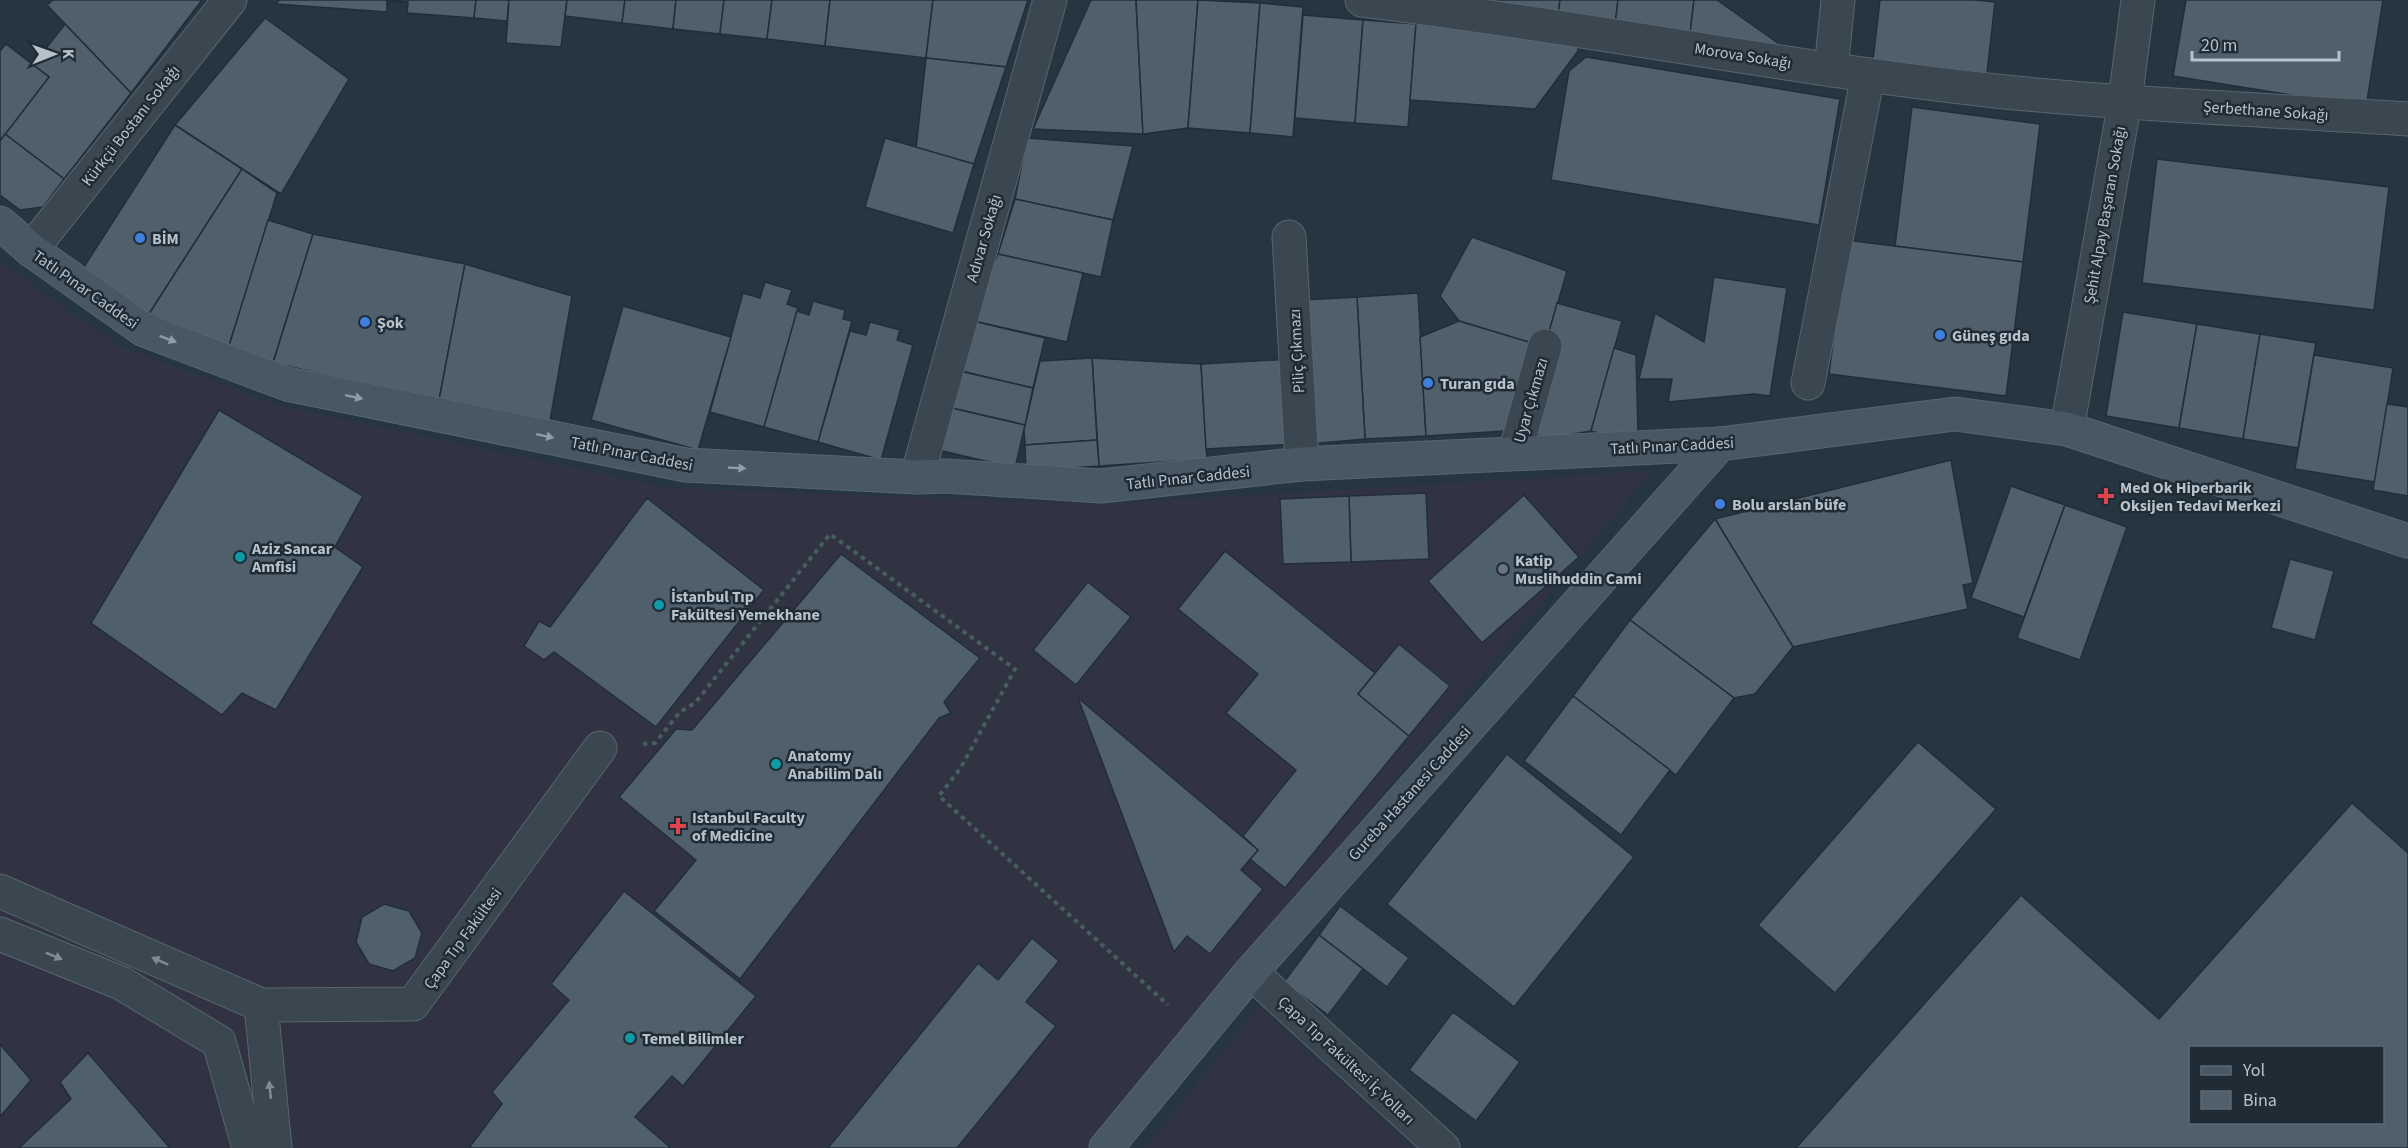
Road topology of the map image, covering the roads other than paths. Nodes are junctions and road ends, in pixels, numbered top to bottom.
1 (230, 0) edge
2 (1050, 0) edge
3 (1362, 0) edge
4 (1838, 0) edge
5 (2138, 0) edge
6 (1831, 70) junction
7 (1868, 75) junction
8 (2125, 101) junction
9 (2408, 119) edge
10 (0, 223) edge
11 (1289, 237) dead end
12 (31, 250) junction
13 (1545, 346) dead end
14 (1808, 383) dead end
15 (2067, 429) junction
16 (1720, 444) junction
17 (1515, 453) junction
18 (1302, 464) junction
19 (917, 477) junction
20 (2408, 541) edge
21 (600, 748) road end
22 (0, 891) edge
23 (0, 934) edge
24 (1251, 972) junction
25 (261, 1005) junction
26 (249, 1148) edge
27 (276, 1148) edge
28 (1106, 1148) edge
29 (1443, 1148) edge

1 - 12 street, Kürkçü Bostanı Sokağı
2 - 19 street, Adıvar Sokağı
3 - 6 street, Morova Sokağı
4 - 6 street
5 - 8 street, Şehit Alpay Başaran Sokağı
6 - 7 street, Morova Sokağı
7 - 8 street, Morova Sokağı
7 - 14 street
8 - 9 street, Şerbethane Sokağı
8 - 15 street, Şehit Alpay Başaran Sokağı
10 - 12 street, Tatlı Pınar Caddesi
11 - 18 street, Piliç Çıkmazı
12 -> 19 street, Tatlı Pınar Caddesi
13 - 17 street, Uyar Çıkmazı
15 - 16 street, Tatlı Pınar Caddesi
15 - 20 street, Tatlı Pınar Caddesi
16 - 17 street, Tatlı Pınar Caddesi
16 - 24 street, Gureba Hastanesi Caddesi
17 - 18 street, Tatlı Pınar Caddesi
18 - 19 street, Tatlı Pınar Caddesi
21 - 25 street, Çapa Tıp Fakültesi
25 -> 22 street, Çapa Tıp Fakültesi
23 -> 26 street
24 - 28 street, Gureba Hastanesi Caddesi
24 - 29 street, Çapa Tıp Fakültesi İç Yolları
27 -> 25 street

